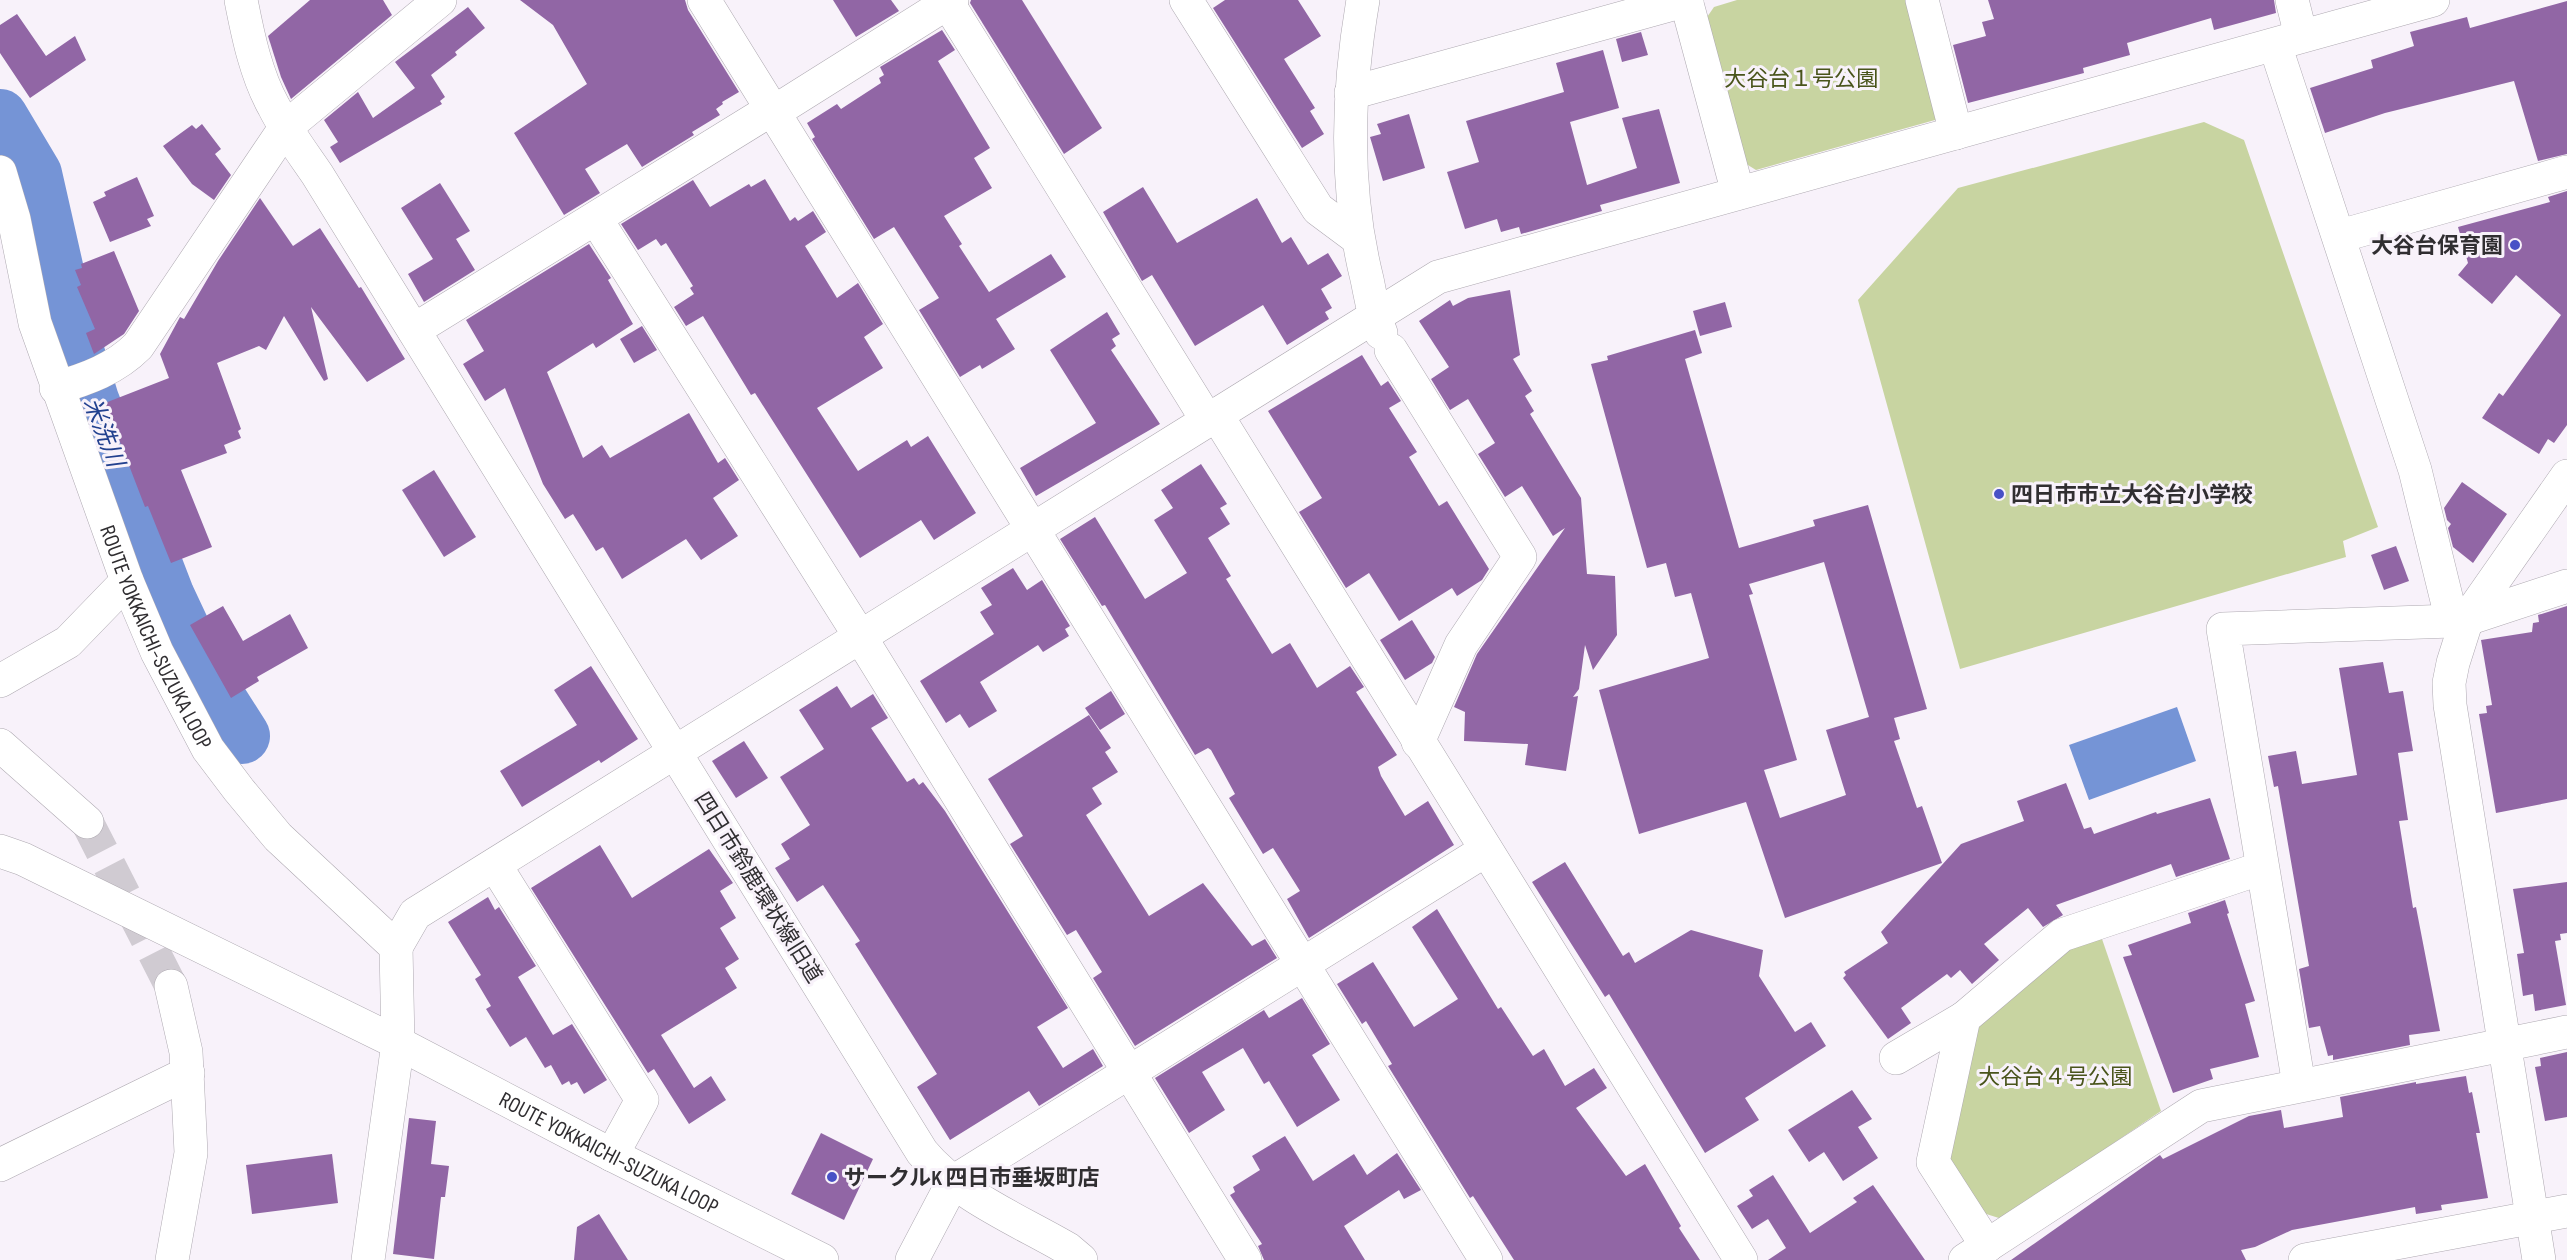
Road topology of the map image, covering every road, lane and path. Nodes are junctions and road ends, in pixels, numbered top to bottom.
1 (241, 0) edge
2 (440, 0) edge
3 (704, 0) edge
4 (1186, 0) edge
5 (1363, 0) edge
6 (1686, 0) edge
7 (1922, 0) edge
8 (2292, 0) edge
9 (2433, 0) edge
10 (948, 1) edge
11 (2288, 41) junction
12 (1351, 93) junction
13 (773, 111) junction
14 (285, 128) junction
15 (1956, 133) junction
16 (0, 172) edge
17 (2567, 172) edge
18 (1738, 193) junction
19 (596, 219) junction
20 (2340, 236) junction
21 (1357, 238) junction
22 (414, 330) junction
23 (1382, 333) junction
24 (62, 386) junction
25 (1211, 417) junction
26 (2567, 476) edge
27 (1034, 529) junction
28 (127, 581) junction
29 (2567, 586) edge
30 (2459, 620) junction
31 (861, 638) junction
32 (0, 681) edge
33 (1418, 742) junction
34 (0, 745) edge
35 (677, 753) junction
36 (87, 822) tunnel mouth
37 (1486, 850) junction
38 (0, 851) edge
39 (495, 865) junction
40 (2262, 868) junction
41 (396, 947) junction
42 (1301, 963) junction
43 (171, 986) tunnel mouth
44 (1964, 1018) junction
45 (2567, 1032) edge
46 (398, 1043) junction
47 (2503, 1045) junction
48 (1896, 1058) dead end
49 (1128, 1071) junction
50 (188, 1073) junction
51 (2299, 1084) junction
52 (612, 1155) junction
53 (0, 1165) edge
54 (953, 1182) junction
55 (2567, 1211) edge
56 (2532, 1218) junction
57 (1976, 1253) edge
58 (172, 1260) edge
59 (368, 1260) edge
60 (822, 1260) edge
61 (912, 1260) edge
62 (1081, 1260) edge
63 (1245, 1260) edge
64 (1486, 1260) edge
65 (1741, 1260) edge
66 (2305, 1260) edge
67 (2539, 1260) edge

1 - 14 street, 四日市鈴鹿環状線旧道
2 - 14 street
3 - 13 street
4 - 21 street
5 - 12 street
6 - 12 street
6 - 18 street
7 - 15 street
8 - 11 street
9 - 11 street
10 - 13 street
10 - 25 street
11 - 15 street
11 - 20 street
12 - 21 street
13 - 19 street
13 - 27 street
14 - 22 street, 四日市鈴鹿環状線旧道
14 - 24 street
15 - 18 street
16 - 24 street, ROUTE YOKKAICHI-SUZUKA LOOP
17 - 20 street
18 - 23 street
19 - 22 street
19 - 31 street
20 - 30 street
21 - 23 street
22 - 35 street, 四日市鈴鹿環状線旧道
23 - 25 street
23 - 33 street
24 - 28 street, ROUTE YOKKAICHI-SUZUKA LOOP
25 - 27 street
25 - 33 street
26 - 30 street
27 - 31 street
27 - 42 street
28 - 32 street
28 - 41 street, ROUTE YOKKAICHI-SUZUKA LOOP
29 - 30 street
30 - 40 street
30 - 47 street
31 - 35 street
31 - 49 street
33 - 37 street
34 - 36 street
35 - 39 street
35 - 54 street, 四日市鈴鹿環状線旧道
37 - 42 street
37 - 65 street
38 - 46 street, ROUTE YOKKAICHI-SUZUKA LOOP
39 - 41 street
39 - 52 street
40 - 44 street
40 - 51 street
41 - 46 street
42 - 49 street
42 - 64 street
43 - 50 street
44 - 48 street
44 - 57 street
45 - 47 street
46 - 52 street, ROUTE YOKKAICHI-SUZUKA LOOP
46 - 59 street
47 - 51 street
47 - 56 street
49 - 54 street
49 - 63 street
50 - 53 street
50 - 58 street
51 - 57 street
52 - 60 street, ROUTE YOKKAICHI-SUZUKA LOOP
54 - 61 street
54 - 62 street, 四日市鈴鹿環状線旧道
55 - 56 street
56 - 66 street
56 - 67 street

